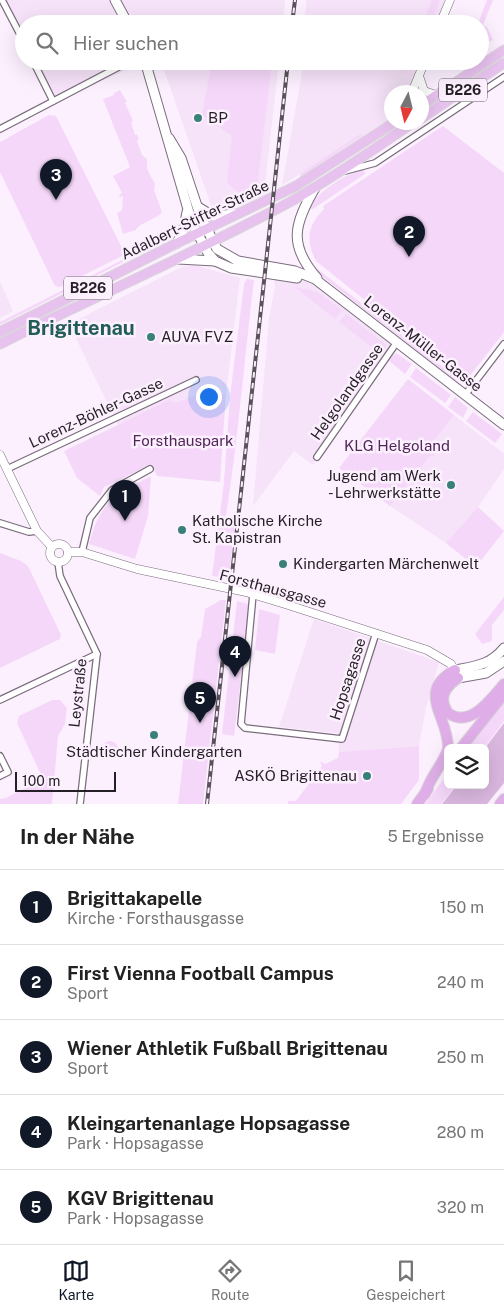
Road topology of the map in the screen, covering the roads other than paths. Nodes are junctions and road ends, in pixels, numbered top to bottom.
1 (2, 0) edge
2 (115, 0) edge
3 (450, 0) edge
4 (123, 15) edge
5 (444, 15) edge
6 (15, 25) edge
7 (504, 50) edge
8 (489, 60) edge
9 (504, 63) edge
10 (38, 70) edge
11 (113, 70) edge
12 (148, 70) edge
13 (421, 70) edge
14 (474, 70) edge
15 (419, 76) junction
16 (504, 77) edge
17 (415, 85) edge
18 (436, 95) junction
19 (429, 100) edge
20 (53, 101) junction
21 (429, 113) edge
22 (0, 129) edge
23 (384, 129) edge
24 (402, 130) edge
25 (340, 172) junction
26 (315, 188) junction
27 (192, 207) junction
28 (239, 213) junction
29 (206, 229) junction
30 (196, 234) junction
31 (212, 241) junction
32 (177, 243) junction
33 (203, 246) junction
34 (178, 259) junction
35 (215, 261) junction
36 (324, 286) junction
37 (0, 332) edge
38 (397, 342) junction
39 (0, 344) edge
40 (504, 344) edge
41 (196, 380) dead end
42 (465, 395) junction
43 (504, 425) edge
44 (0, 455) edge
45 (317, 457) dead end
46 (7, 469) junction
47 (150, 469) dead end
48 (0, 523) edge
49 (37, 531) junction
50 (52, 547) junction
51 (68, 552) junction
52 (82, 552) junction
53 (58, 562) junction
54 (254, 594) junction
55 (376, 633) junction
56 (504, 648) edge
57 (97, 654) junction
58 (504, 661) edge
59 (457, 674) junction
60 (504, 684) edge
61 (504, 694) edge
62 (0, 700) edge
63 (448, 744) edge
64 (464, 744) edge
65 (0, 756) edge
66 (444, 758) edge
67 (444, 770) edge
68 (0, 776) edge
69 (425, 794) junction
70 (504, 799) edge
71 (80, 804) edge
72 (417, 804) edge
73 (500, 804) edge

1 - 6 street
2 - 4 main road
3 - 5 street
7 - 8 main road, B226
9 - 21 main road, B226
10 - 20 street
11 - 20 street
12 - 27 main road
13 - 15 street
14 - 18 main road, B226
15 - 17 street
15 - 18 street
16 - 25 street, Adalbert-Stifter-Straße
18 - 19 main road, B226
20 - 22 street
23 - 28 main road, Adalbert-Stifter-Straße / B226
24 - 25 main road, Adalbert-Stifter-Straße / B226
25 - 26 main road, Adalbert-Stifter-Straße / B226
26 - 31 main road, Adalbert-Stifter-Straße / B226
26 - 36 main road
27 - 28 main road
27 - 29 main road, Lorenz-Müller-Gasse
27 - 30 main road
27 - 32 main road
28 - 29 main road, Adalbert-Stifter-Straße / B226
29 - 30 main road, Adalbert-Stifter-Straße / B226
29 - 31 main road, Lorenz-Müller-Gasse
30 - 32 main road, Adalbert-Stifter-Straße / B226
30 - 33 main road
31 - 33 main road, Adalbert-Stifter-Straße / B226
31 - 36 main road, Lorenz-Müller-Gasse
32 - 37 main road, Adalbert-Stifter-Straße / B226
33 - 34 main road, Adalbert-Stifter-Straße / B226
33 - 35 main road
34 - 35 main road, Lorenz-Müller-Gasse
34 - 39 main road, Adalbert-Stifter-Straße / B226
35 - 36 main road, Lorenz-Müller-Gasse
36 - 38 main road, Lorenz-Müller-Gasse
38 - 42 main road, Lorenz-Müller-Gasse
38 - 45 street, Helgolandgasse
40 - 42 street
41 - 46 street, Lorenz-Böhler-Gasse
42 - 43 main road, Lorenz-Müller-Gasse
44 - 46 street, Leystraße
46 - 49 street, Leystraße
47 - 52 street
48 - 49 street
49 - 50 street, Leystraße
50 - 51 street, Leystraße
50 - 53 street, Leystraße
51 - 52 street, Forsthausgasse
51 - 53 street
52 - 54 street, Forsthausgasse
53 - 57 street, Leystraße
54 - 55 street, Forsthausgasse
54 - 55 street, Hopsagasse
55 - 59 street, Forsthausgasse
56 - 59 main road
57 - 62 street
57 - 71 street, Leystraße
58 - 59 main road
59 - 60 highway
59 - 63 highway
61 - 64 highway
65 - 68 street
66 - 69 highway
67 - 69 highway
69 - 72 highway
70 - 73 highway

